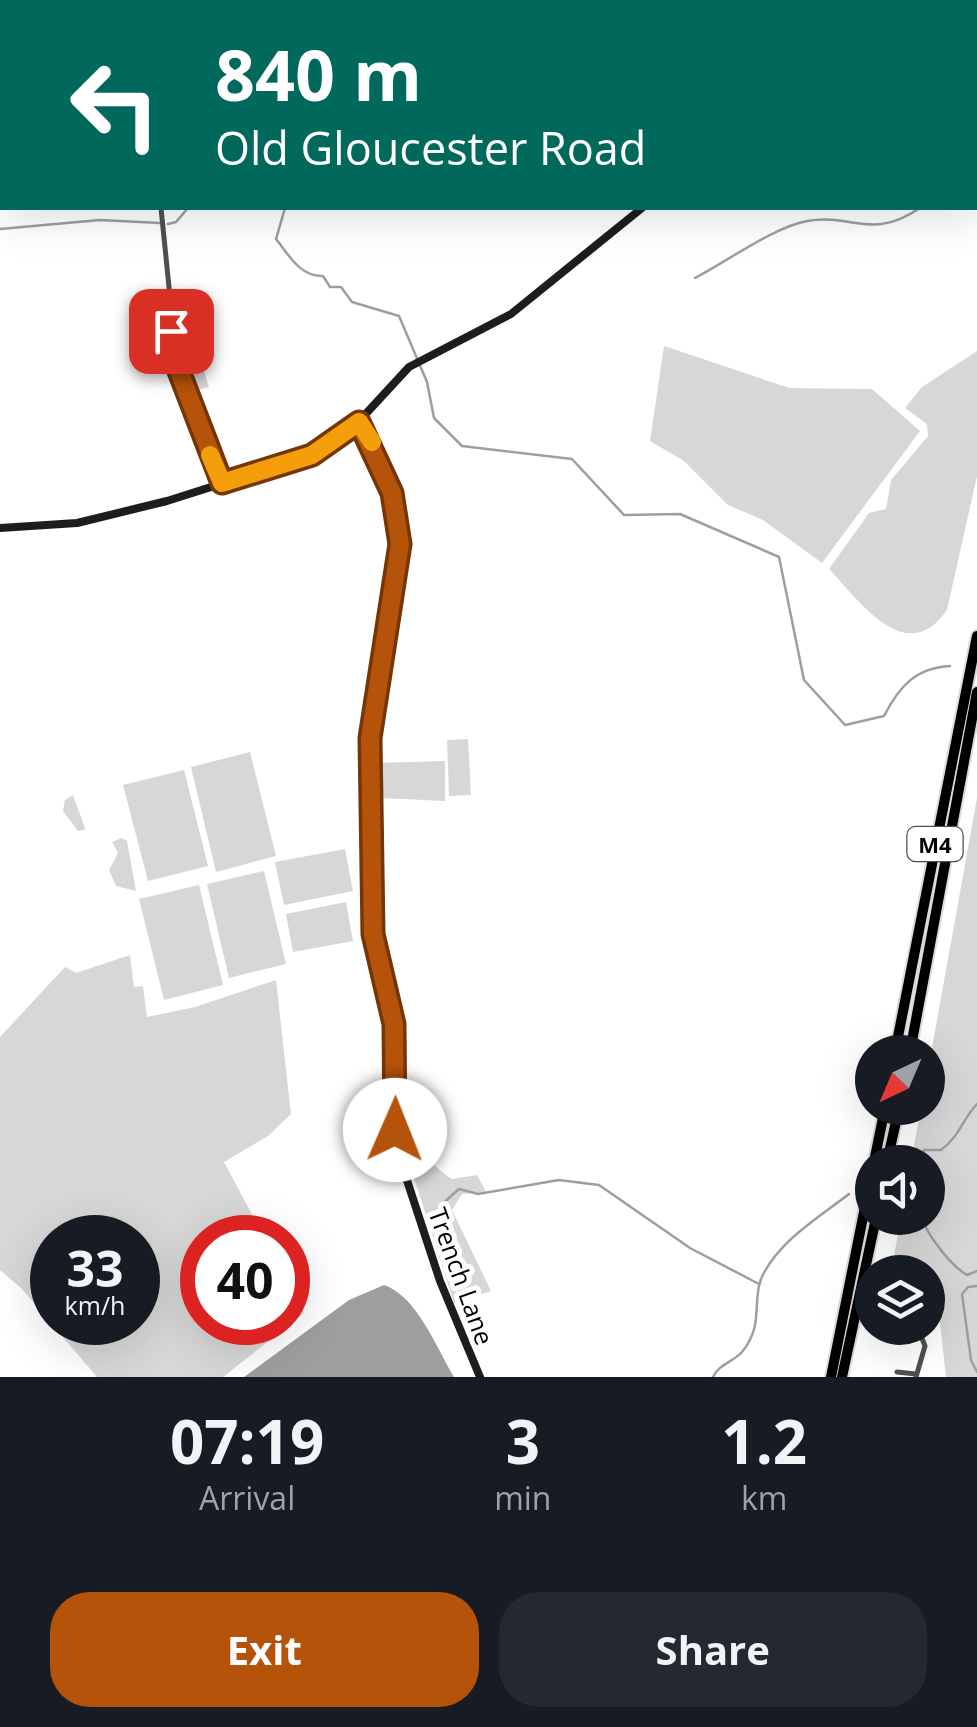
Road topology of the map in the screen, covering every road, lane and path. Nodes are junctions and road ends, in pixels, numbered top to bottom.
1 (162, 210) edge
2 (640, 210) edge
3 (359, 422) junction
4 (222, 483) junction
5 (0, 528) edge
6 (977, 636) edge
7 (977, 692) edge
8 (898, 1035) edge
9 (913, 1035) edge
10 (859, 1235) edge
11 (872, 1235) edge
12 (925, 1345) edge
13 (897, 1372) dead end
14 (916, 1376) edge
15 (480, 1377) edge
16 (831, 1377) edge
17 (842, 1377) edge

1 - 4 street
2 - 3 street
3 - 4 street
3 - 15 street, Trench Lane
4 - 5 street
6 - 8 highway, M4
7 - 9 highway, M4
10 - 16 highway
11 - 17 highway
12 - 14 street
13 - 14 street

